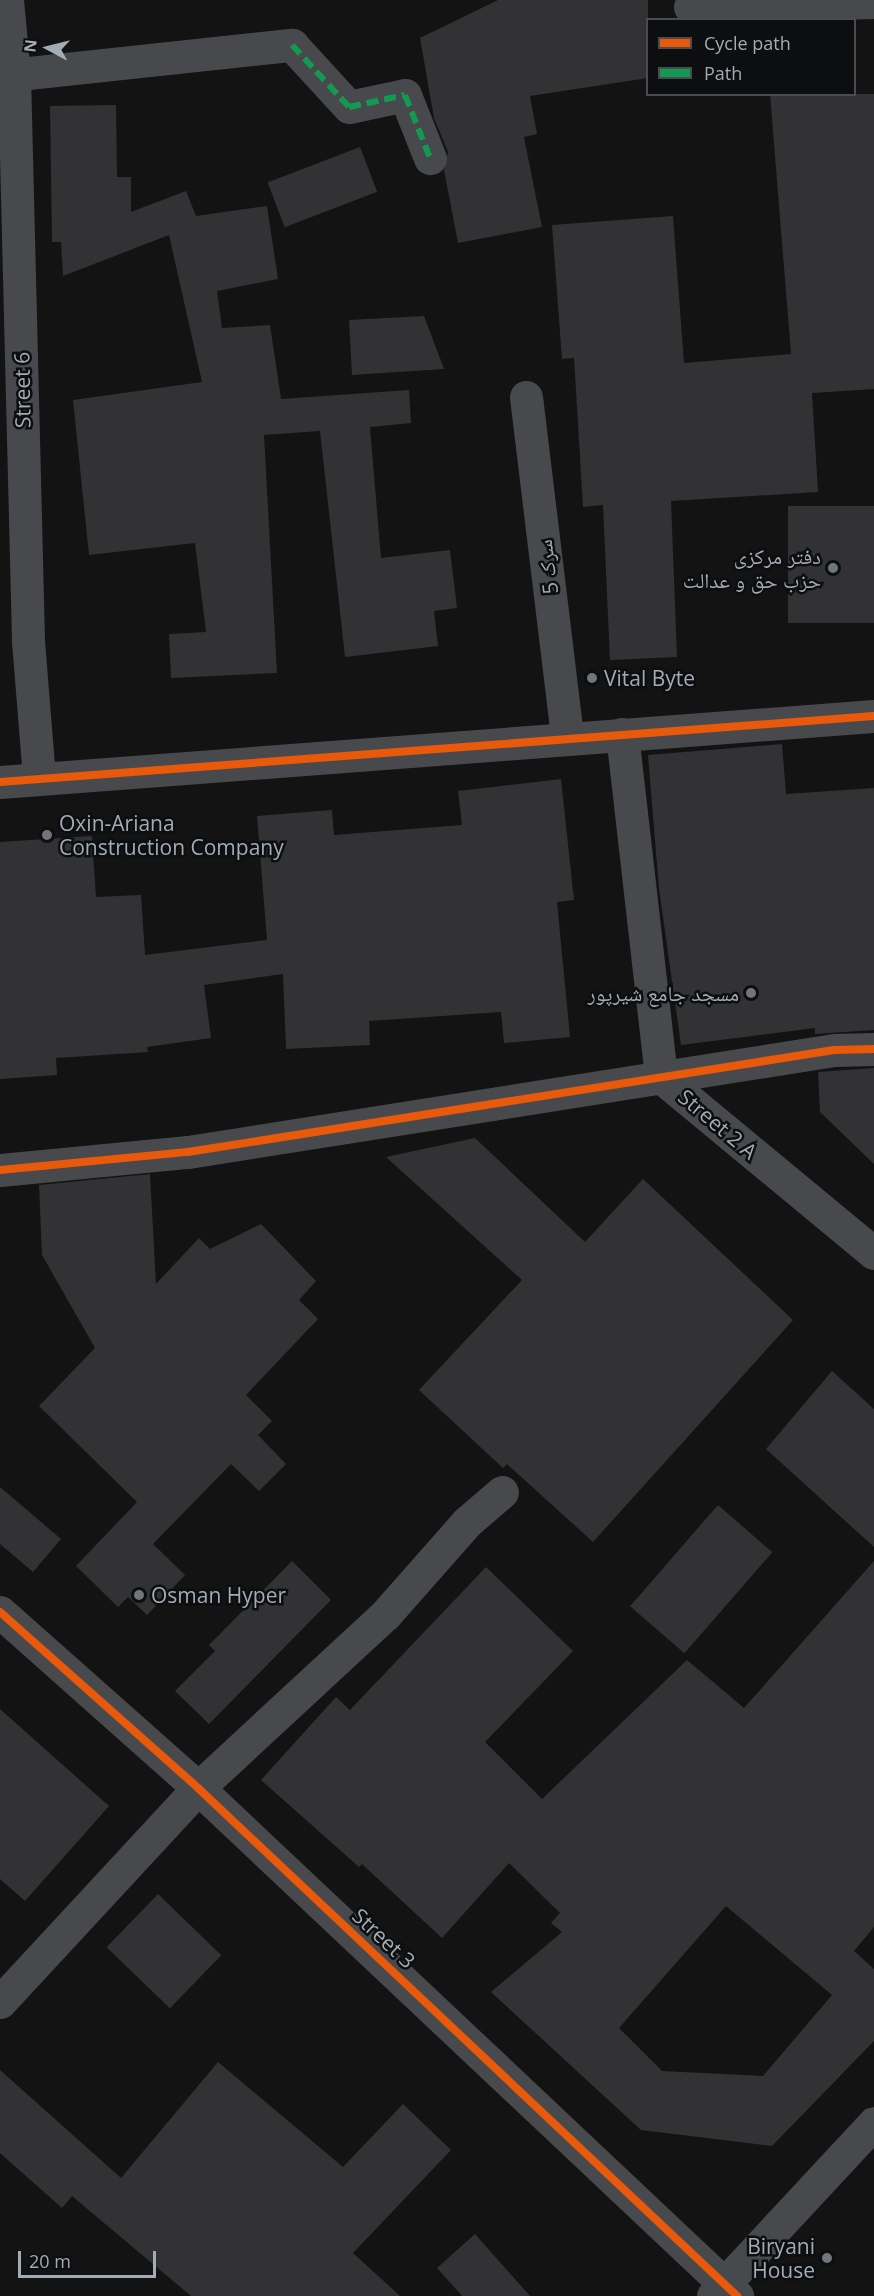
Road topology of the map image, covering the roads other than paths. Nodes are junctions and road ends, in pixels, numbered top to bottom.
1 (7, 0) edge
2 (874, 2) edge
3 (690, 7) dead end
4 (7, 76) edge
5 (430, 158) dead end
6 (526, 397) dead end
7 (874, 716) edge
8 (622, 734) junction
9 (567, 737) junction
10 (39, 779) junction
11 (0, 782) edge
12 (874, 1049) edge
13 (661, 1077) junction
14 (0, 1170) edge
15 (874, 1253) edge
16 (502, 1492) dead end
17 (0, 1612) edge
18 (198, 1788) junction
19 (0, 2002) edge
20 (874, 2123) edge
21 (725, 2292) edge

1 - 4 street, Street 6
2 - 3 street
4 - 5 street
4 - 10 street, Street 6
6 - 9 street, سرک 5
7 - 8 street
8 - 9 street
8 - 13 street, Street 2 A
9 - 10 street
10 - 11 street
12 - 13 street
13 - 14 street
13 - 15 street, Street 2 A
16 - 18 street
17 - 18 street, Street 3
18 - 19 street
18 - 21 street, Street 3
20 - 21 street

